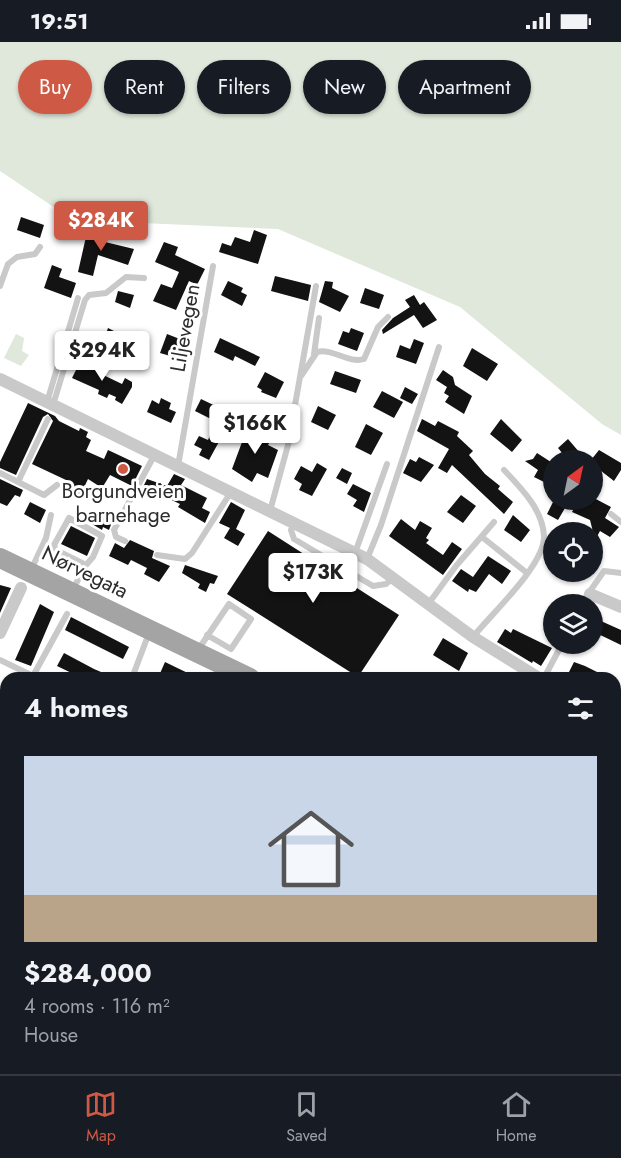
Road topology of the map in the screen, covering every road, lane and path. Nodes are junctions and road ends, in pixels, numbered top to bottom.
1 (40, 247) dead end
2 (213, 267) dead end
3 (144, 278) dead end
4 (0, 286) edge
5 (316, 286) dead end
6 (78, 298) dead end
7 (388, 317) dead end
8 (319, 318) dead end
9 (439, 347) dead end
10 (70, 348) junction
11 (114, 354) dead end
12 (314, 354) junction
13 (300, 376) junction
14 (0, 379) edge
15 (50, 403) junction
16 (48, 419) dead end
17 (155, 454) junction
18 (387, 464) dead end
19 (178, 466) junction
20 (504, 470) dead end
21 (0, 473) edge
22 (18, 482) junction
23 (57, 485) dead end
24 (231, 492) junction
25 (270, 511) junction
26 (611, 514) dead end
27 (51, 515) dead end
28 (494, 522) dead end
29 (621, 522) edge
30 (295, 523) junction
31 (482, 537) junction
32 (125, 541) dead end
33 (355, 553) junction
34 (157, 555) dead end
35 (0, 558) edge
36 (367, 559) junction
37 (86, 565) junction
38 (527, 573) junction
39 (621, 573) edge
40 (395, 577) junction
41 (25, 580) junction
42 (72, 592) junction
43 (590, 594) edge
44 (603, 599) edge
45 (429, 603) junction
46 (621, 607) edge
47 (67, 614) dead end
48 (150, 630) junction
49 (0, 633) edge
50 (207, 635) junction
51 (473, 637) junction
52 (196, 652) junction
53 (557, 654) edge
54 (0, 660) edge
55 (25, 672) edge
56 (35, 672) edge
57 (134, 672) edge
58 (238, 672) edge
59 (529, 672) edge
60 (547, 672) edge

1 - 4 lane
2 - 19 lane, Liljevegen
3 - 10 lane
5 - 13 lane
6 - 15 lane
7 - 12 lane
8 - 12 lane
9 - 36 lane
10 - 11 lane
10 - 15 lane
12 - 13 lane
13 - 25 lane
14 - 15 street
15 - 17 street
16 - 22 lane
17 - 19 street
17 - 32 lane
18 - 33 lane
19 - 24 street
20 - 38 lane
21 - 22 lane
22 - 23 lane
24 - 25 street
24 - 34 lane
25 - 30 street
26 - 29 lane
27 - 41 lane
28 - 31 lane
30 - 33 street
30 - 40 lane
31 - 38 lane
31 - 45 lane
33 - 36 street
35 - 41 main road, Nørvegata
36 - 40 street
37 - 37 lane
37 - 42 lane
38 - 51 lane
39 - 43 lane
40 - 45 street
41 - 42 main road, Nørvegata
41 - 49 street
42 - 48 main road, Nørvegata
44 - 46 street
45 - 51 street
47 - 56 lane
48 - 52 main road, Nørvegata
48 - 57 lane
50 - 50 lane
50 - 52 lane
51 - 59 street
52 - 58 main road, Nørvegata
53 - 60 lane
54 - 55 lane

